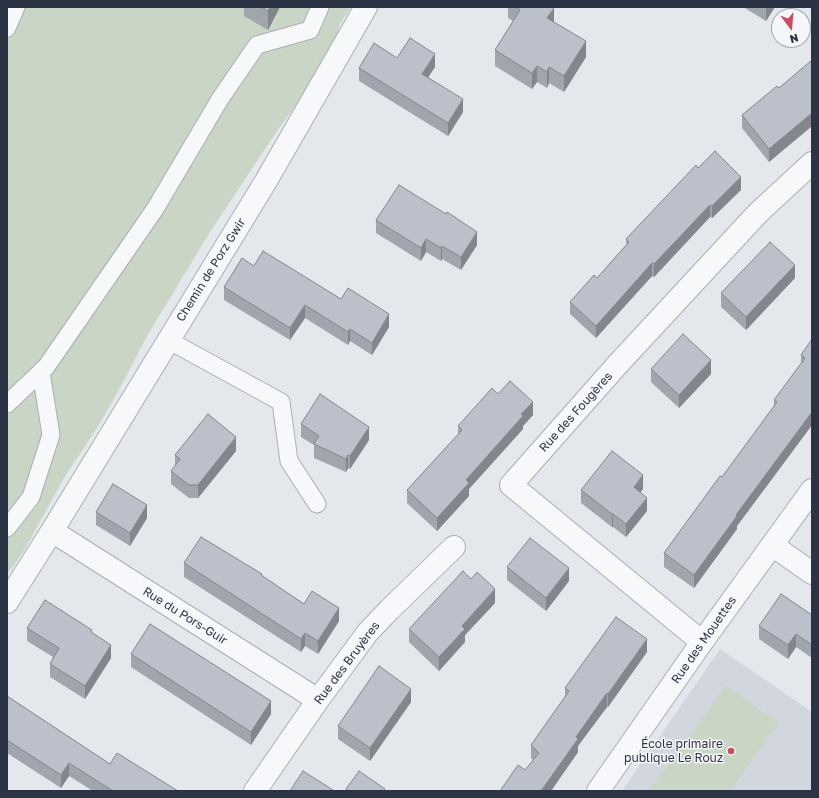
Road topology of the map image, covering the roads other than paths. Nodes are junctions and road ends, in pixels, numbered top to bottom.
1 (16, 7) edge
2 (320, 7) edge
3 (366, 7) edge
4 (7, 28) edge
5 (812, 163) edge
6 (168, 340) junction
7 (41, 372) junction
8 (7, 404) edge
9 (812, 490) edge
10 (317, 504) dead end
11 (7, 528) edge
12 (52, 531) junction
13 (772, 544) junction
14 (454, 547) dead end
15 (812, 573) edge
16 (7, 602) edge
17 (702, 642) junction
18 (318, 700) junction
19 (255, 791) edge
20 (598, 791) edge

1 - 4 lane
2 - 7 lane
3 - 6 street, Chemin de Porz Gwir
5 - 17 street, Rue des Fougères
6 - 10 lane
6 - 12 street, Chemin de Porz Gwir
7 - 8 lane
7 - 11 lane
9 - 13 street, Rue des Mouettes
12 - 16 street, Chemin de Porz Gwir
12 - 18 street, Rue du Pors-Guir
13 - 15 street
13 - 17 street, Rue des Mouettes
14 - 18 street, Rue des Bruyères
17 - 20 street, Rue des Mouettes
18 - 19 street, Rue des Bruyères

